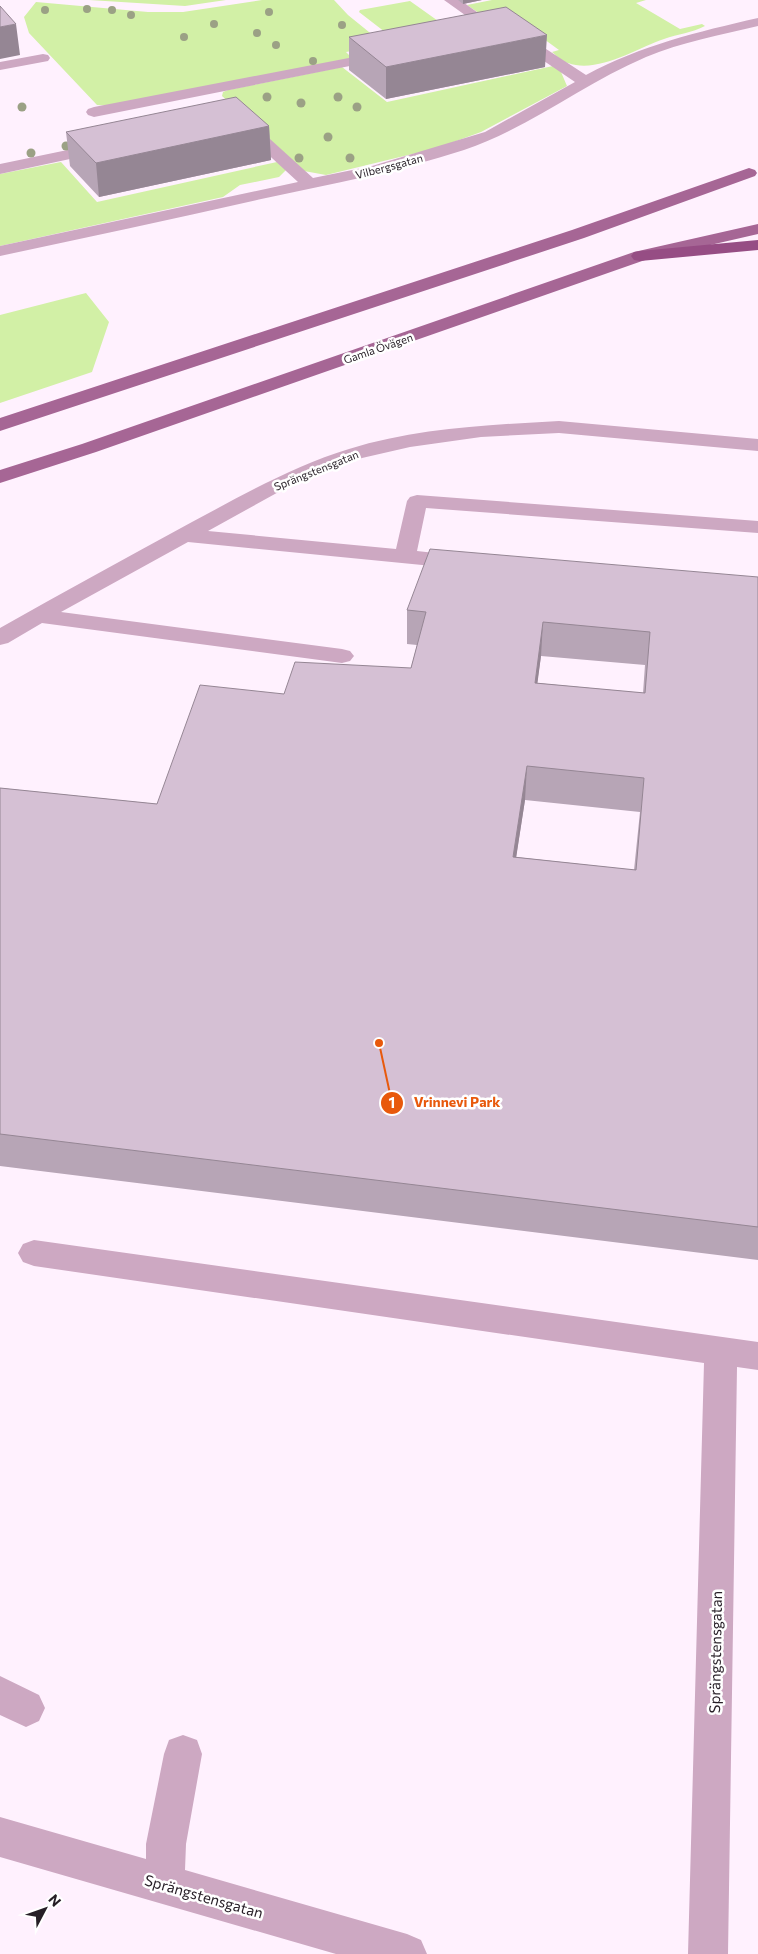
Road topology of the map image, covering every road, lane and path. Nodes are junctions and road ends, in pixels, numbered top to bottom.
1 (451, 0) edge
2 (758, 22) edge
3 (498, 32) junction
4 (479, 36) edge
5 (395, 53) edge
6 (43, 58) dead end
7 (0, 66) edge
8 (586, 82) junction
9 (207, 90) junction
10 (220, 102) edge
11 (94, 112) dead end
12 (234, 119) edge
13 (124, 144) edge
14 (0, 169) edge
15 (753, 173) edge
16 (311, 185) junction
17 (758, 229) edge
18 (758, 245) edge
19 (0, 252) edge
20 (640, 256) junction
21 (0, 425) edge
22 (758, 445) edge
23 (0, 476) edge
24 (758, 527) edge
25 (184, 535) junction
26 (405, 557) junction
27 (484, 564) edge
28 (37, 616) junction
29 (0, 638) edge
30 (342, 656) dead end
31 (34, 1252) dead end
32 (721, 1351) junction
33 (758, 1356) edge
34 (183, 1754) dead end
35 (0, 1837) edge
36 (165, 1885) junction
37 (407, 1954) edge
38 (708, 1954) edge

1 - 3 street
2 - 8 street, Vilbergsgatan
3 - 4 street
3 - 8 street
5 - 9 street
6 - 7 street
8 - 16 street, Vilbergsgatan
9 - 10 street
9 - 11 street
12 - 16 street
13 - 14 street
15 - 21 main road
16 - 19 street, Vilbergsgatan
17 - 20 main road, Gamla Övägen
18 - 20 highway
20 - 23 main road, Gamla Övägen
22 - 25 street, Sprängstensgatan
24 - 26 street
25 - 26 street
25 - 28 street, Sprängstensgatan
26 - 27 street
28 - 29 street, Sprängstensgatan
28 - 30 street
31 - 32 street
32 - 33 street
32 - 38 street, Sprängstensgatan
34 - 36 street
35 - 36 street, Sprängstensgatan
36 - 37 street, Sprängstensgatan

